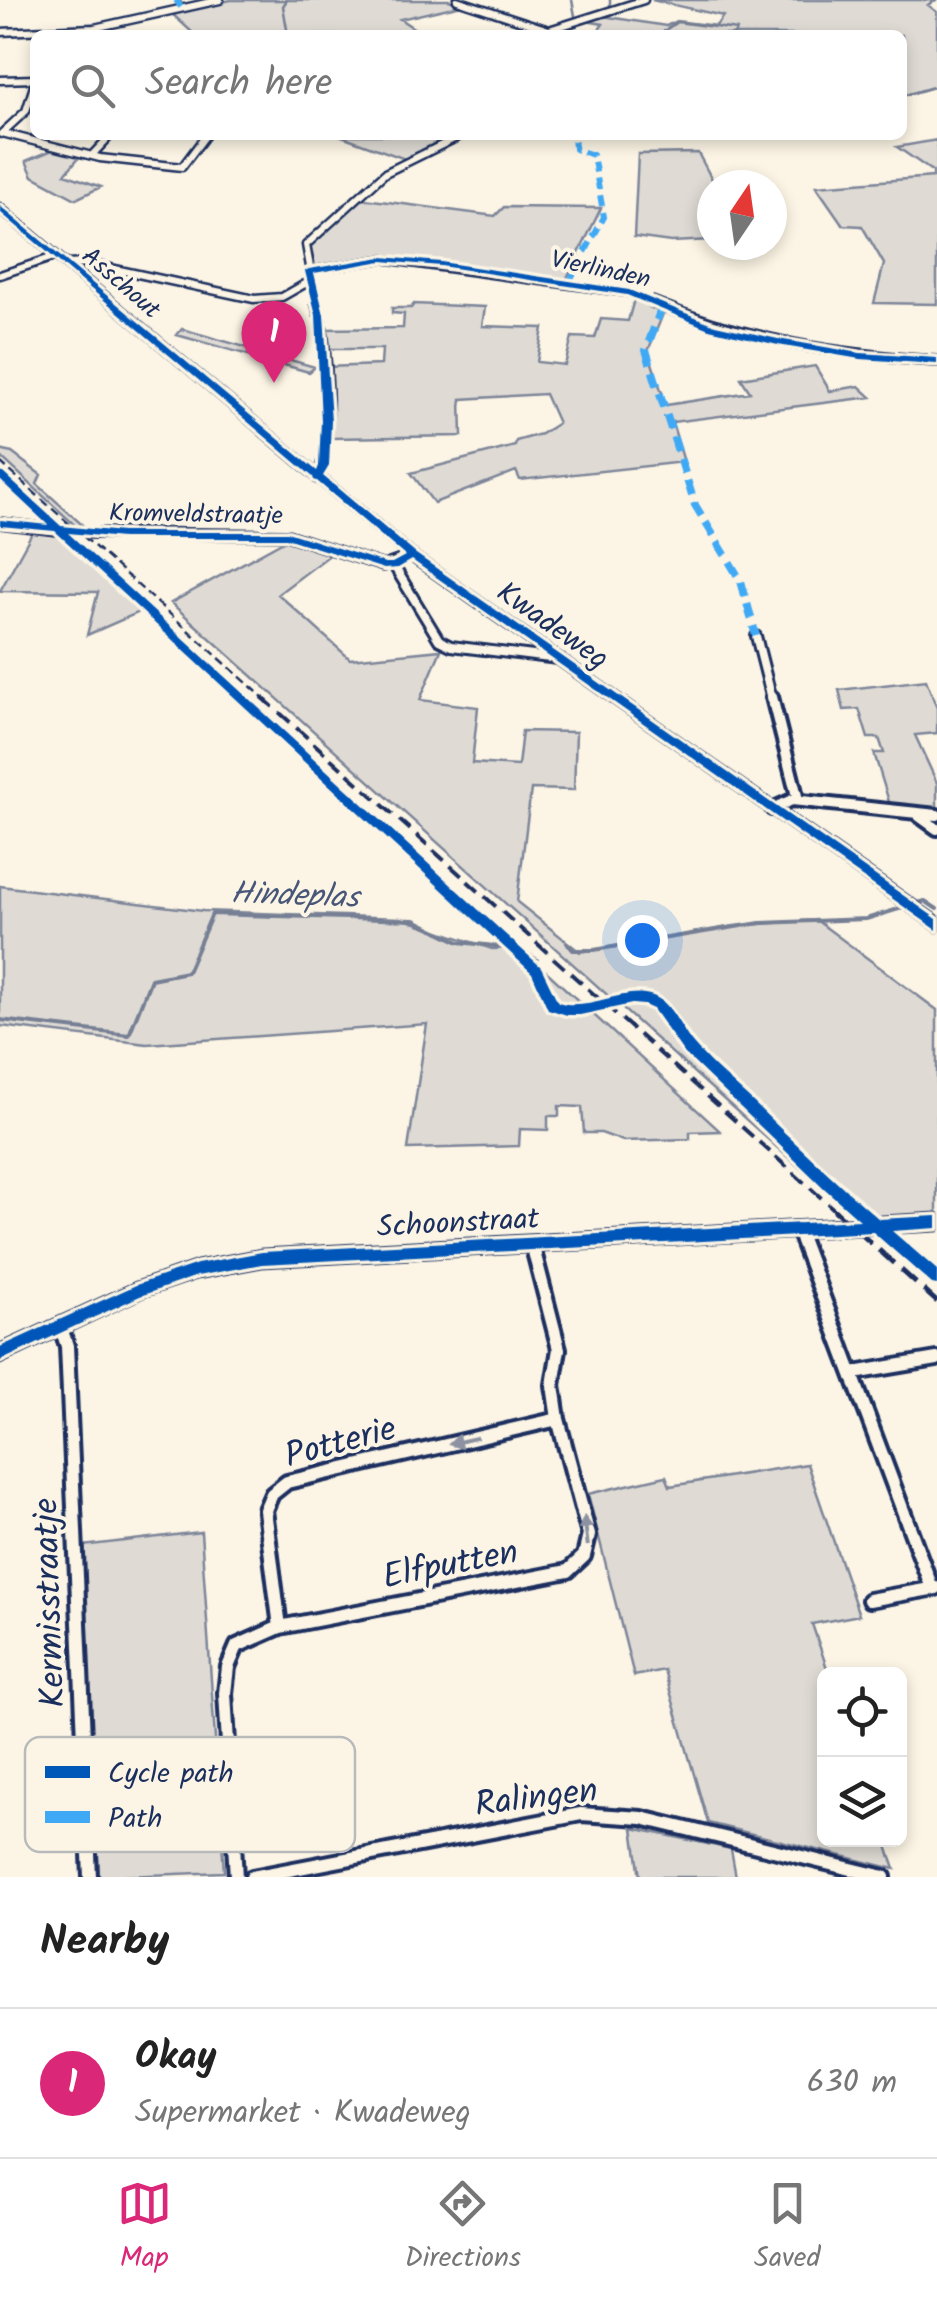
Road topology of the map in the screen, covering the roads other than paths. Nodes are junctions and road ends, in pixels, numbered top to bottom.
1 (220, 0) edge
2 (457, 0) edge
3 (644, 0) edge
4 (77, 30) edge
5 (541, 30) edge
6 (558, 30) edge
7 (0, 32) edge
8 (30, 33) edge
9 (0, 80) edge
10 (30, 81) edge
11 (30, 98) edge
12 (1, 134) edge
13 (106, 140) edge
14 (202, 140) edge
15 (452, 140) edge
16 (93, 154) junction
17 (0, 208) edge
18 (57, 256) junction
19 (67, 264) junction
20 (309, 270) junction
21 (0, 275) edge
22 (310, 281) junction
23 (314, 298) junction
24 (272, 299) junction
25 (158, 342) joint
26 (937, 361) edge
27 (317, 478) junction
28 (0, 523) edge
29 (66, 531) dead end
30 (91, 533) dead end
31 (412, 556) junction
32 (394, 566) junction
33 (756, 636) dead end
34 (558, 660) junction
35 (798, 800) junction
36 (772, 809) junction
37 (937, 815) edge
38 (918, 816) junction
39 (937, 830) edge
40 (937, 925) edge
41 (937, 1222) edge
42 (799, 1233) junction
43 (532, 1244) junction
44 (61, 1328) junction
45 (0, 1354) edge
46 (937, 1359) edge
47 (854, 1373) junction
48 (558, 1418) junction
49 (934, 1588) edge
50 (869, 1600) dead end
51 (280, 1627) junction
52 (84, 1737) edge
53 (228, 1737) edge
54 (89, 1852) edge
55 (235, 1852) edge
56 (90, 1877) edge
57 (236, 1877) edge
58 (252, 1877) edge
59 (884, 1877) edge

1 - 4 street
2 - 5 street
3 - 6 street
7 - 8 street
9 - 10 street
11 - 12 street
12 - 16 street
13 - 16 street
14 - 16 street
15 - 20 street
17 - 18 main road, Asschout
18 - 19 main road, Asschout
18 - 21 street
19 - 24 street
19 - 25 main road, Asschout
20 - 22 street
20 - 26 street, Vierlinden
22 - 23 street
22 - 24 street
23 - 24 street
23 - 27 street
25 - 27 main road, Kwadeweg
27 - 31 main road, Kwadeweg
28 - 29 street, Kromveldstraatje
30 - 32 street, Kromveldstraatje
31 - 32 street
31 - 34 main road, Kwadeweg
32 - 34 street, Kwadeweg
33 - 35 street
34 - 36 main road, Kwadeweg
35 - 36 street
35 - 38 street
36 - 40 main road, Kwadeweg
37 - 38 street
38 - 39 street
41 - 42 main road, Schoonstraat
42 - 43 main road, Schoonstraat
42 - 47 street
43 - 44 main road, Schoonstraat
43 - 48 street, Elfputten
44 - 45 main road, Schoonstraat
44 - 52 street, Kermisstraatje
46 - 47 street
47 - 49 street
48 -> 51 street, Potterie
51 -> 48 street, Elfputten
49 - 50 street
51 - 53 street, Elfputten
54 - 56 street, Kermisstraatje
55 - 57 street, Elfputten
58 - 59 street, Ralingen

